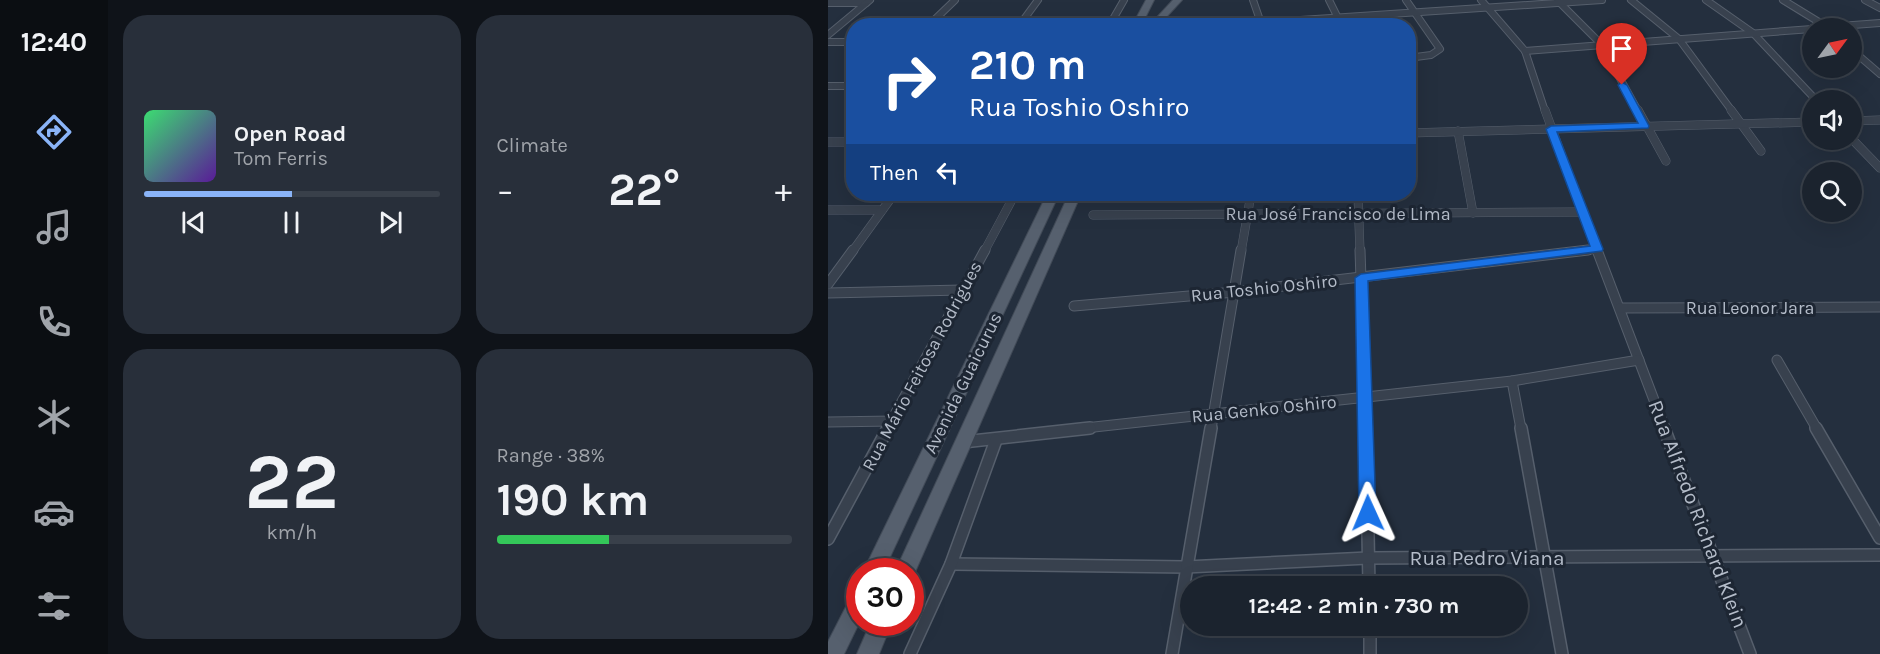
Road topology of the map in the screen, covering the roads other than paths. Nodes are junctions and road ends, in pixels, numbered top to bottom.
1 (955, 0) edge
2 (1038, 0) edge
3 (1124, 0) edge
4 (1150, 0) edge
5 (1178, 0) edge
6 (1253, 0) edge
7 (1329, 0) edge
8 (1406, 0) edge
9 (1481, 0) edge
10 (1602, 0) edge
11 (1631, 0) edge
12 (1706, 0) edge
13 (1783, 0) edge
14 (1865, 0) edge
15 (1558, 1) edge
16 (868, 2) edge
17 (828, 3) edge
18 (1488, 8) junction
19 (1880, 8) edge
20 (1415, 13) junction
21 (849, 18) edge
22 (936, 18) edge
23 (1025, 18) edge
24 (1114, 18) edge
25 (1140, 18) edge
26 (1161, 18) edge
27 (1259, 18) edge
28 (1339, 18) joint
29 (1811, 18) edge
30 (846, 20) edge
31 (1880, 23) edge
32 (1862, 25) edge
33 (1802, 30) edge
34 (1753, 33) junction
35 (828, 35) edge
36 (1679, 39) junction
37 (828, 42) edge
38 (846, 42) edge
39 (1600, 44) junction
40 (1525, 51) junction
41 (1416, 57) edge
42 (1862, 58) edge
43 (1880, 74) edge
44 (828, 86) edge
45 (846, 86) edge
46 (1807, 90) edge
47 (1880, 120) edge
48 (1862, 121) edge
49 (1802, 122) edge
50 (1741, 124) junction
51 (1644, 126) junction
52 (1551, 129) junction
53 (1458, 131) junction
54 (1416, 132) edge
55 (828, 142) edge
56 (846, 142) edge
57 (1862, 149) edge
58 (1761, 151) dead end
59 (1666, 161) dead end
60 (1880, 168) edge
61 (889, 201) edge
62 (1011, 201) edge
63 (1050, 201) edge
64 (1072, 201) edge
65 (1250, 201) edge
66 (1358, 201) edge
67 (828, 210) edge
68 (882, 210) junction
69 (1583, 212) junction
70 (1473, 213) junction
71 (1359, 214) junction
72 (1093, 215) dead end
73 (1248, 215) junction
74 (1597, 249) junction
75 (1361, 278) junction
76 (828, 284) edge
77 (962, 290) junction
78 (1235, 292) junction
79 (828, 293) edge
80 (1074, 306) dead end
81 (1620, 308) junction
82 (1880, 308) edge
83 (1639, 360) junction
84 (1777, 360) dead end
85 (1512, 381) junction
86 (1366, 399) junction
87 (1212, 415) junction
88 (893, 421) junction
89 (828, 422) edge
90 (996, 440) junction
91 (963, 442) junction
92 (1880, 538) edge
93 (828, 539) edge
94 (1880, 555) edge
95 (1714, 557) junction
96 (880, 558) edge
97 (911, 558) edge
98 (1368, 558) junction
99 (1543, 558) junction
100 (951, 564) junction
101 (1186, 567) junction
102 (1369, 576) edge
103 (846, 628) edge
104 (876, 636) edge
105 (1370, 636) edge
106 (833, 654) edge
107 (868, 654) edge
108 (910, 654) edge
109 (1172, 654) edge
110 (1370, 654) edge
111 (1562, 654) edge
112 (1750, 654) edge

1 - 22 street
2 - 23 street
3 - 24 street
4 - 25 main road
5 - 26 main road
6 - 27 street
7 - 28 street
8 - 20 street
9 - 18 street
10 - 15 street
11 - 36 street
12 - 34 street
13 - 29 street
14 - 19 street
15 - 18 street
15 - 39 street
16 - 17 street
16 - 21 street
18 - 20 street
18 - 40 street
20 - 28 street
20 - 41 street
30 - 35 street
31 - 32 street
33 - 34 street
34 - 36 street
34 - 46 street
36 - 39 street
36 - 50 street
37 - 38 street
39 - 40 street
39 - 51 street
40 - 52 street
42 - 43 street
44 - 45 street
47 - 48 street
49 - 50 street
50 - 51 street
50 - 58 street
51 - 52 street
51 - 59 street
52 - 53 street
52 - 69 street
53 - 54 street
53 - 70 street
55 - 56 street
57 - 60 street
61 - 68 street
62 - 77 street, Rua Mário Feitosa Rodrigues
63 - 96 main road, Avenida Guaicurus
64 - 91 main road, Avenida Guaicurus
65 - 73 street
66 - 71 street
67 - 68 street
68 - 76 street
69 - 70 street, Rua José Francisco de Lima
69 - 74 street
70 - 71 street, Rua José Francisco de Lima
71 - 73 street, Rua José Francisco de Lima
71 - 75 street
72 - 73 street, Rua José Francisco de Lima
73 - 78 street
74 - 75 street, Rua Toshio Oshiro
74 - 81 street
75 - 78 street, Rua Toshio Oshiro
75 - 86 street
77 - 79 street
77 - 88 street, Rua Mário Feitosa Rodrigues
78 - 80 street, Rua Toshio Oshiro
78 - 87 street
81 - 82 street, Rua Leonor Jara
81 - 83 street
83 - 85 street, Rua Genko Oshiro
83 - 95 street, Rua Alfredo Richard Klein
84 - 92 street
85 - 86 street, Rua Genko Oshiro
85 - 99 street
86 - 87 street, Rua Genko Oshiro
86 - 98 street
87 - 90 street, Rua Genko Oshiro
87 - 101 street
88 - 89 street
88 - 93 street, Rua Mário Feitosa Rodrigues
90 - 91 street, Rua Genko Oshiro
90 - 100 street
91 - 97 main road, Avenida Guaicurus
94 - 95 street, Rua Pedro Viana
95 - 99 street, Rua Pedro Viana
95 - 112 street, Rua Alfredo Richard Klein
98 - 99 street, Rua Pedro Viana
98 - 101 street, Rua Pedro Viana
98 - 102 street
99 - 111 street
100 - 101 street, Rua Pedro Viana
100 - 108 street
101 - 109 street
103 - 106 main road
104 - 107 main road
105 - 110 street

